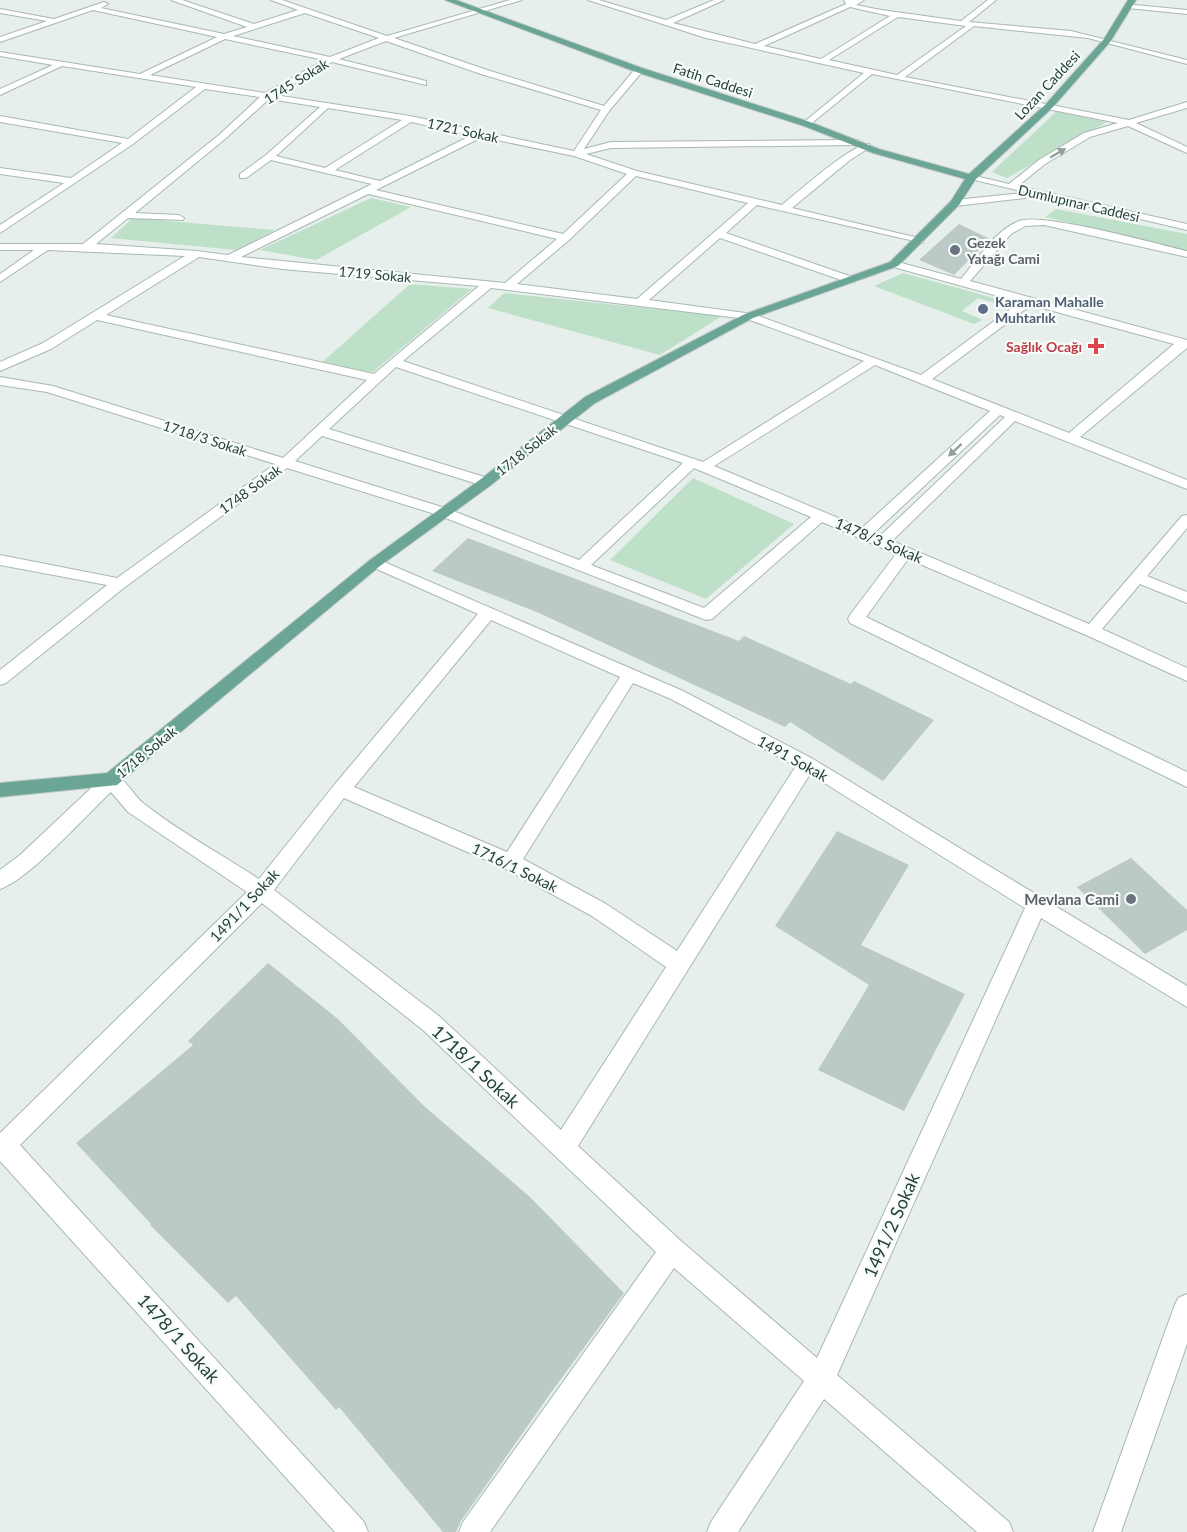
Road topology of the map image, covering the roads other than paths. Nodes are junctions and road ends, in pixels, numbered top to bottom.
1 (114, 0) edge
2 (176, 0) edge
3 (275, 0) edge
4 (449, 0) edge
5 (518, 0) edge
6 (592, 0) edge
7 (718, 0) edge
8 (860, 0) edge
9 (992, 0) edge
10 (849, 2) edge
11 (1130, 3) edge
12 (93, 8) junction
13 (479, 10) junction
14 (303, 11) junction
15 (2, 12) edge
16 (1187, 12) edge
17 (897, 15) junction
18 (53, 20) junction
19 (668, 22) junction
20 (961, 24) junction
21 (971, 25) junction
22 (252, 26) junction
23 (225, 36) junction
24 (384, 39) junction
25 (0, 40) edge
26 (1107, 40) junction
27 (756, 47) junction
28 (0, 54) edge
29 (331, 59) junction
30 (823, 61) junction
31 (1187, 62) edge
32 (58, 65) junction
33 (639, 70) junction
34 (870, 72) junction
35 (139, 77) junction
36 (898, 78) junction
37 (423, 83) dead end
38 (203, 86) junction
39 (0, 92) edge
40 (268, 95) junction
41 (327, 105) junction
42 (1187, 105) edge
43 (1049, 106) junction
44 (606, 109) junction
45 (0, 119) edge
46 (410, 119) junction
47 (1127, 122) junction
48 (807, 124) junction
49 (482, 134) junction
50 (130, 142) junction
51 (855, 142) junction
52 (866, 146) junction
53 (1187, 150) edge
54 (576, 154) junction
55 (269, 157) junction
56 (0, 171) edge
57 (326, 171) junction
58 (634, 173) junction
59 (243, 176) dead end
60 (971, 178) junction
61 (73, 181) junction
62 (382, 184) junction
63 (1011, 187) junction
64 (368, 191) junction
65 (1054, 197) junction
66 (756, 201) junction
67 (955, 203) junction
68 (785, 208) junction
69 (125, 215) junction
70 (0, 218) edge
71 (179, 218) dead end
72 (14, 220) junction
73 (1187, 227) edge
74 (0, 230) edge
75 (718, 234) junction
76 (565, 238) junction
77 (919, 241) junction
78 (0, 247) edge
79 (46, 247) junction
80 (86, 247) junction
81 (197, 254) junction
82 (1187, 254) edge
83 (228, 258) junction
84 (894, 264) junction
85 (0, 279) edge
86 (851, 280) junction
87 (963, 283) junction
88 (489, 284) junction
89 (508, 286) junction
90 (1029, 301) junction
91 (640, 302) junction
92 (94, 316) junction
93 (749, 316) junction
94 (1185, 343) edge
95 (874, 360) junction
96 (396, 363) junction
97 (0, 367) edge
98 (376, 378) junction
99 (922, 380) junction
100 (0, 381) edge
101 (998, 410) junction
102 (1013, 416) junction
103 (566, 418) junction
104 (320, 431) junction
105 (1071, 439) junction
106 (285, 463) junction
107 (698, 464) junction
108 (486, 482) junction
109 (1187, 485) edge
110 (443, 512) junction
111 (821, 516) junction
112 (1187, 519) edge
113 (865, 534) junction
114 (883, 541) junction
115 (906, 551) junction
116 (0, 560) edge
117 (375, 563) junction
118 (581, 566) junction
119 (1139, 578) junction
120 (120, 583) junction
121 (1187, 598) edge
122 (488, 613) junction
123 (1092, 631) junction
124 (630, 674) junction
125 (1187, 675) edge
126 (0, 679) edge
127 (807, 764) junction
128 (111, 780) junction
129 (1187, 780) edge
130 (340, 789) junction
131 (0, 790) edge
132 (511, 862) junction
133 (0, 881) edge
134 (261, 891) junction
135 (1037, 904) junction
136 (680, 965) junction
137 (1187, 997) edge
138 (2, 1147) edge
139 (563, 1148) junction
140 (672, 1250) junction
141 (1187, 1307) edge
142 (822, 1378) junction
143 (354, 1532) edge
144 (473, 1532) edge
145 (721, 1532) edge
146 (999, 1532) edge
147 (1107, 1532) edge

1 - 12 street
2 - 22 street
3 - 14 street
4 - 13 main road, Fatih Caddesi
5 - 13 street, 1745 Sokak
6 - 19 street
7 - 19 street
8 - 10 street
9 - 20 street
10 - 17 street
10 - 27 street
11 - 16 street
11 - 26 main road, Lozan Caddesi
12 - 18 street
12 - 23 street
13 - 24 street, 1745 Sokak
13 - 33 main road, Fatih Caddesi
14 - 22 street
14 - 24 street
15 - 18 street
17 - 20 street
17 - 30 street
18 - 25 street
19 - 27 street
20 - 21 street
21 - 26 street
21 - 36 street
22 - 23 street
23 - 29 street
23 - 35 street
24 - 29 street, 1745 Sokak
24 - 44 street
26 - 31 street
26 - 43 main road, Lozan Caddesi
27 - 30 street
28 - 32 street, 1721 Sokak
29 - 37 street
29 - 40 street, 1745 Sokak
30 - 34 street
32 - 35 street, 1721 Sokak
32 - 39 street
33 - 44 street
33 - 48 main road, Fatih Caddesi
34 - 36 street
34 - 48 street
35 - 38 street, 1721 Sokak
36 - 43 street
38 - 40 street, 1721 Sokak
38 - 50 street
40 - 41 street, 1721 Sokak
40 - 69 street, 1745 Sokak
41 - 46 street, 1721 Sokak
41 - 55 street
42 - 47 street
43 - 47 street
43 - 60 main road, Lozan Caddesi
44 - 54 street
45 - 50 street
46 - 49 street, 1721 Sokak
46 - 57 street
47 - 53 street
63 -> 47 street
48 - 51 main road, Fatih Caddesi
49 - 54 street, 1721 Sokak
49 - 62 street
50 - 61 street
51 - 52 main road, Fatih Caddesi
51 - 54 street
52 - 60 main road, Fatih Caddesi
52 - 68 street
54 - 58 street, 1721 Sokak
55 - 57 street
55 - 59 street
56 - 61 street
57 - 62 street
58 - 66 street, 1721 Sokak
58 - 76 street
60 - 63 street, Dumlupınar Caddesi
60 - 67 main road, 1718 Sokak
61 - 72 street
62 - 64 street
63 - 65 street, Dumlupınar Caddesi
64 - 76 street
64 - 83 street
65 - 67 street
65 - 73 street, Dumlupınar Caddesi
66 - 68 street, 1721 Sokak
66 - 75 street
67 - 77 main road, 1718 Sokak
68 - 77 street, 1721 Sokak
69 - 71 street
69 - 80 street, 1745 Sokak
70 - 72 street
72 - 74 street
75 - 86 street
75 - 91 street
76 - 89 street
77 - 84 main road, 1718 Sokak
78 - 79 street, 1719 Sokak
79 - 80 street, 1719 Sokak
79 - 85 street
80 - 81 street, 1719 Sokak
81 - 83 street, 1719 Sokak
81 - 92 street
82 - 87 street
83 - 88 street, 1719 Sokak
84 - 86 main road, 1718 Sokak
84 - 87 street
86 - 93 main road, 1718 Sokak
87 - 90 street
88 - 89 street, 1719 Sokak
88 - 96 street, 1748 Sokak
89 - 91 street, 1719 Sokak
90 - 94 street
90 - 99 street
91 - 93 street, 1719 Sokak
92 - 97 street
92 - 98 street
93 - 95 street, 1719 Sokak
93 - 103 main road, 1718 Sokak
94 - 105 street
95 - 99 street, 1719 Sokak
95 - 107 street
96 - 98 street, 1748 Sokak
96 - 103 street, 1478/3 Sokak
98 - 104 street, 1748 Sokak
99 - 101 street, 1719 Sokak
100 - 106 street, 1718/3 Sokak
101 - 102 street, 1719 Sokak
101 -> 113 street
102 - 105 street, 1719 Sokak
102 - 114 street
103 - 107 street, 1478/3 Sokak
103 - 108 main road, 1718 Sokak
104 - 106 street, 1748 Sokak
104 - 108 street
105 - 109 street, 1719 Sokak
106 - 110 street, 1718/3 Sokak
106 - 120 street, 1748 Sokak
107 - 111 street, 1478/3 Sokak
107 - 118 street
108 - 110 main road, 1718 Sokak
110 - 117 main road, 1718 Sokak
110 - 118 street, 1718/3 Sokak
111 - 113 street, 1478/3 Sokak
111 - 118 street, 1718/3 Sokak
112 - 119 street
113 - 114 street, 1478/3 Sokak
114 - 115 street, 1478/3 Sokak
115 - 123 street, 1478/3 Sokak
115 - 129 street
116 - 120 street
117 - 122 street, 1491 Sokak
117 - 128 main road, 1718 Sokak
119 - 121 street
119 - 123 street
120 - 126 street, 1748 Sokak
122 - 124 street, 1491 Sokak
122 - 130 street, 1491/1 Sokak
123 - 125 street, 1478/3 Sokak
124 - 127 street, 1491 Sokak
124 - 132 street
127 - 135 street, 1491 Sokak
127 - 136 street
128 - 131 main road, 1718 Sokak
128 - 133 street, 1718 Sokak
128 - 134 street, 1718/1 Sokak
130 - 132 street, 1716/1 Sokak
130 - 134 street, 1491/1 Sokak
132 - 136 street, 1716/1 Sokak
134 - 138 street, 1491/1 Sokak
134 - 139 street, 1718/1 Sokak
135 - 137 street, 1491 Sokak
135 - 142 street, 1491/2 Sokak
136 - 139 street
138 - 143 street, 1478/1 Sokak
139 - 140 street, 1718/1 Sokak
140 - 142 street, 1718/1 Sokak
140 - 144 street
141 - 147 street
142 - 145 street, 1491/2 Sokak
142 - 146 street, 1718/1 Sokak

